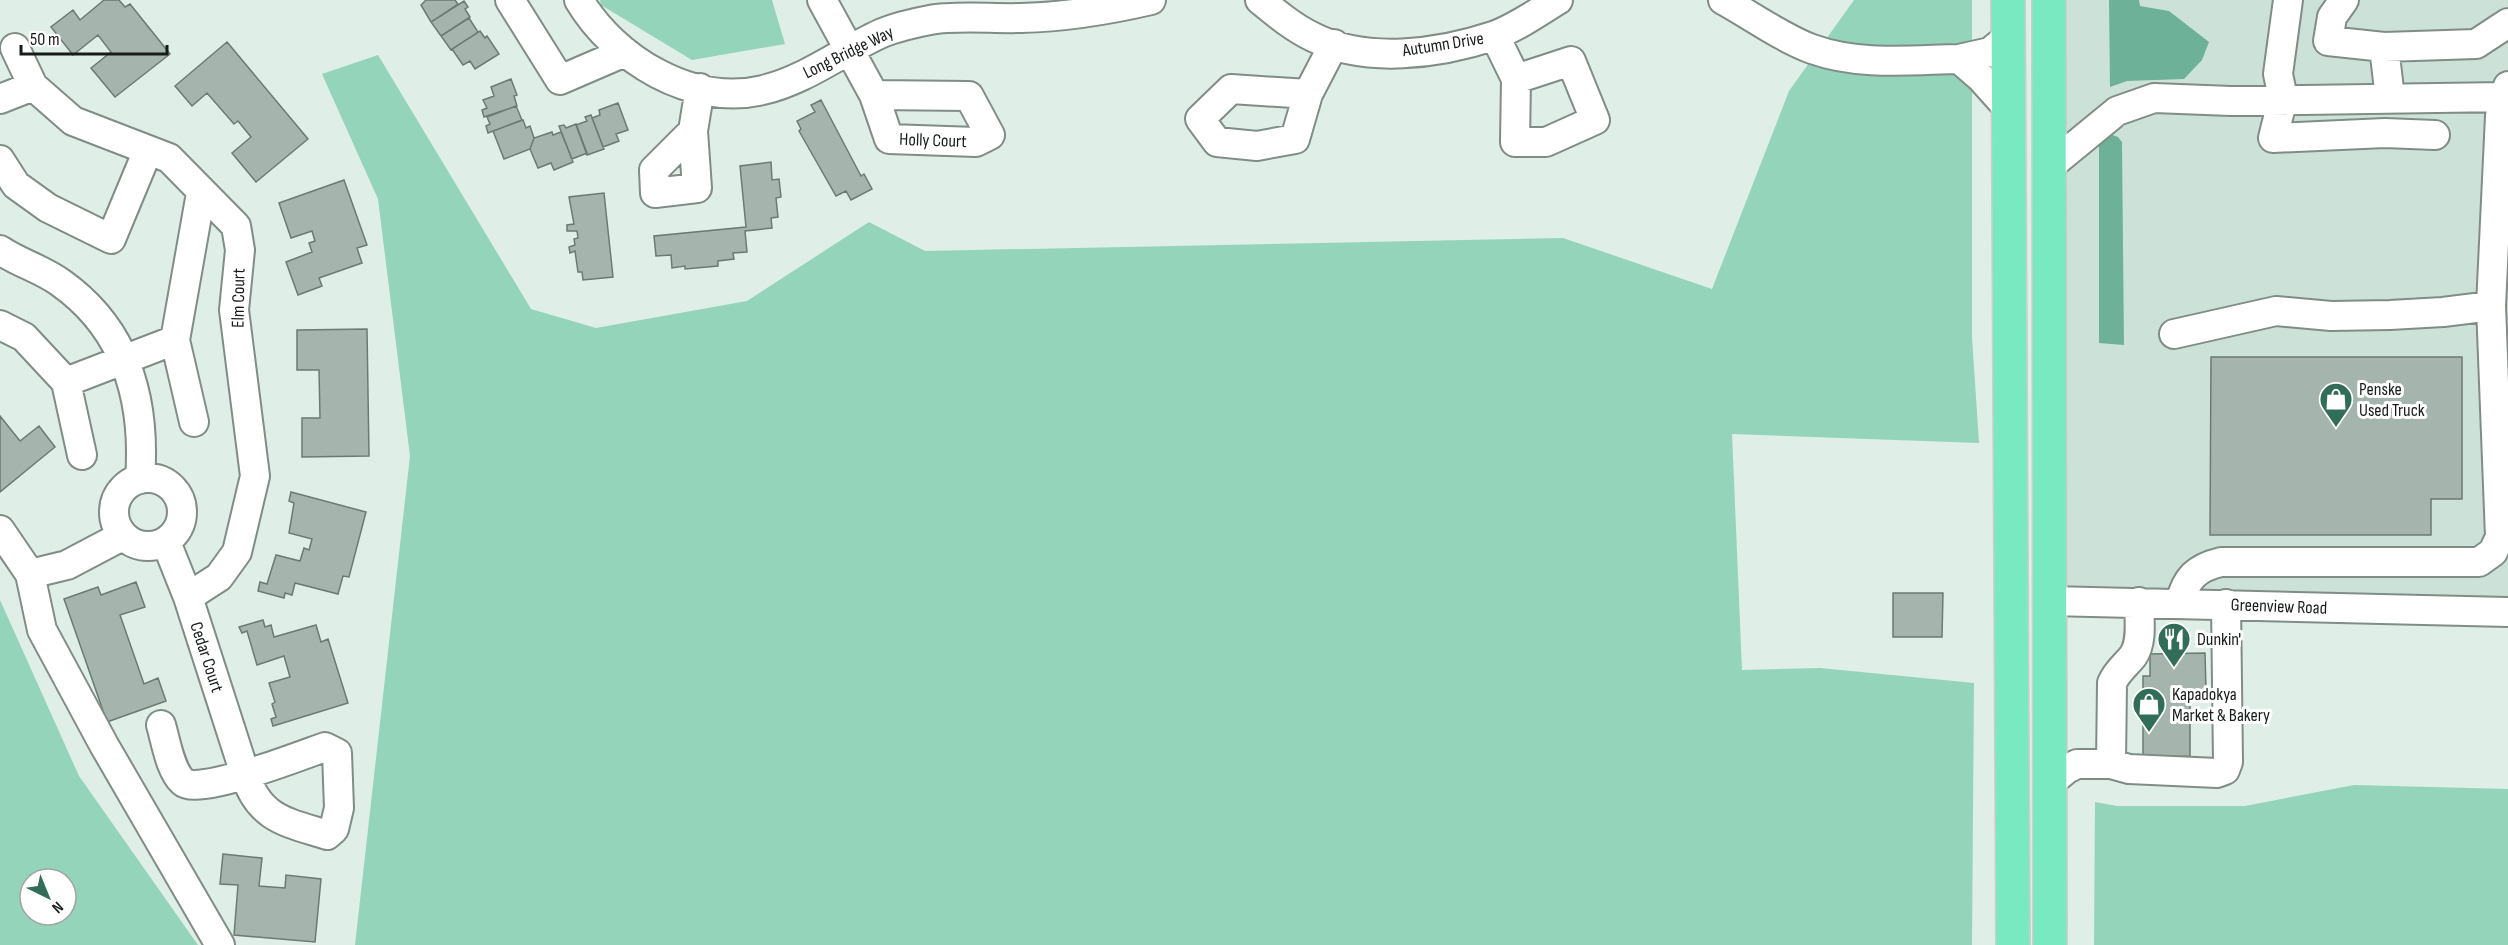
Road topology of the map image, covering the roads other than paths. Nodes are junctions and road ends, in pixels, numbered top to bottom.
1 (510, 0) edge
2 (579, 0) edge
3 (822, 0) edge
4 (1151, 0) edge
5 (1558, 0) edge
6 (1723, 0) edge
7 (2008, 0) edge
8 (2049, 0) edge
9 (2288, 0) edge
10 (2344, 0) edge
11 (1274, 4) edge
12 (1078, 7) edge
13 (1531, 7) edge
14 (969, 10) edge
15 (2508, 23) edge
16 (1495, 36) junction
17 (2008, 37) junction
18 (1334, 44) junction
19 (2384, 47) junction
20 (15, 48) dead end
21 (849, 51) junction
22 (625, 52) junction
23 (1959, 59) junction
24 (1516, 79) dead end
25 (33, 86) junction
26 (700, 88) junction
27 (2506, 91) edge
28 (1308, 94) dead end
29 (874, 95) dead end
30 (2283, 98) junction
31 (2390, 98) junction
32 (0, 99) edge
33 (2007, 107) junction
34 (693, 131) dead end
35 (2435, 135) dead end
36 (148, 150) junction
37 (0, 160) edge
38 (2050, 166) junction
39 (201, 193) junction
40 (0, 250) edge
41 (2491, 306) junction
42 (0, 325) edge
43 (2174, 334) dead end
44 (175, 340) junction
45 (124, 361) junction
46 (66, 382) junction
47 (194, 422) dead end
48 (82, 455) dead end
49 (140, 479) junction
50 (0, 530) edge
51 (122, 536) junction
52 (166, 542) junction
53 (30, 574) junction
54 (188, 597) junction
55 (2050, 601) junction
56 (2139, 602) junction
57 (2180, 603) junction
58 (2226, 604) junction
59 (2508, 612) edge
60 (161, 725) dead end
61 (2111, 764) junction
62 (2050, 783) junction
63 (220, 945) edge
64 (2013, 945) edge
65 (2050, 945) edge

1 - 22 street
2 - 22 street, Long Bridge Way
3 - 21 street
4 - 12 street, Long Bridge Way
5 - 13 street, Autumn Drive
6 - 23 street
7 - 17 highway
8 - 38 highway
9 - 30 street
10 - 19 street
11 - 18 street, Autumn Drive
12 - 14 street, Long Bridge Way
13 - 16 street, Autumn Drive
14 - 21 street, Long Bridge Way
15 - 19 street
16 - 18 street, Autumn Drive
16 - 24 street
17 - 23 street
17 - 33 highway
18 - 28 street
19 - 31 street
20 - 25 street, Elm Court
21 - 26 street, Long Bridge Way
21 - 29 street
22 - 26 street, Long Bridge Way
23 - 33 street
25 - 32 street
25 - 36 street, Elm Court
26 - 34 street
27 - 31 street
27 - 41 street
30 - 31 street
30 - 35 street
30 - 38 street
33 - 64 highway
36 - 37 street
36 - 39 street, Elm Court
38 - 55 highway
39 - 44 street
39 - 54 street, Elm Court
40 - 45 street
41 - 43 street
41 - 57 street
42 - 46 street
44 - 45 street
44 - 47 street
45 - 46 street
45 - 49 street
46 - 48 street
49 - 51 street
49 - 52 street
50 - 53 street
51 - 52 street
51 - 53 street
52 - 54 street, Cedar Court
53 - 63 street
54 - 60 street, Cedar Court
55 - 56 street, Greenview Road
55 - 62 highway
56 - 57 street, Greenview Road
56 - 61 street
57 - 58 street, Greenview Road
58 - 59 street, Greenview Road
58 - 61 street
61 - 62 street
62 - 65 highway

